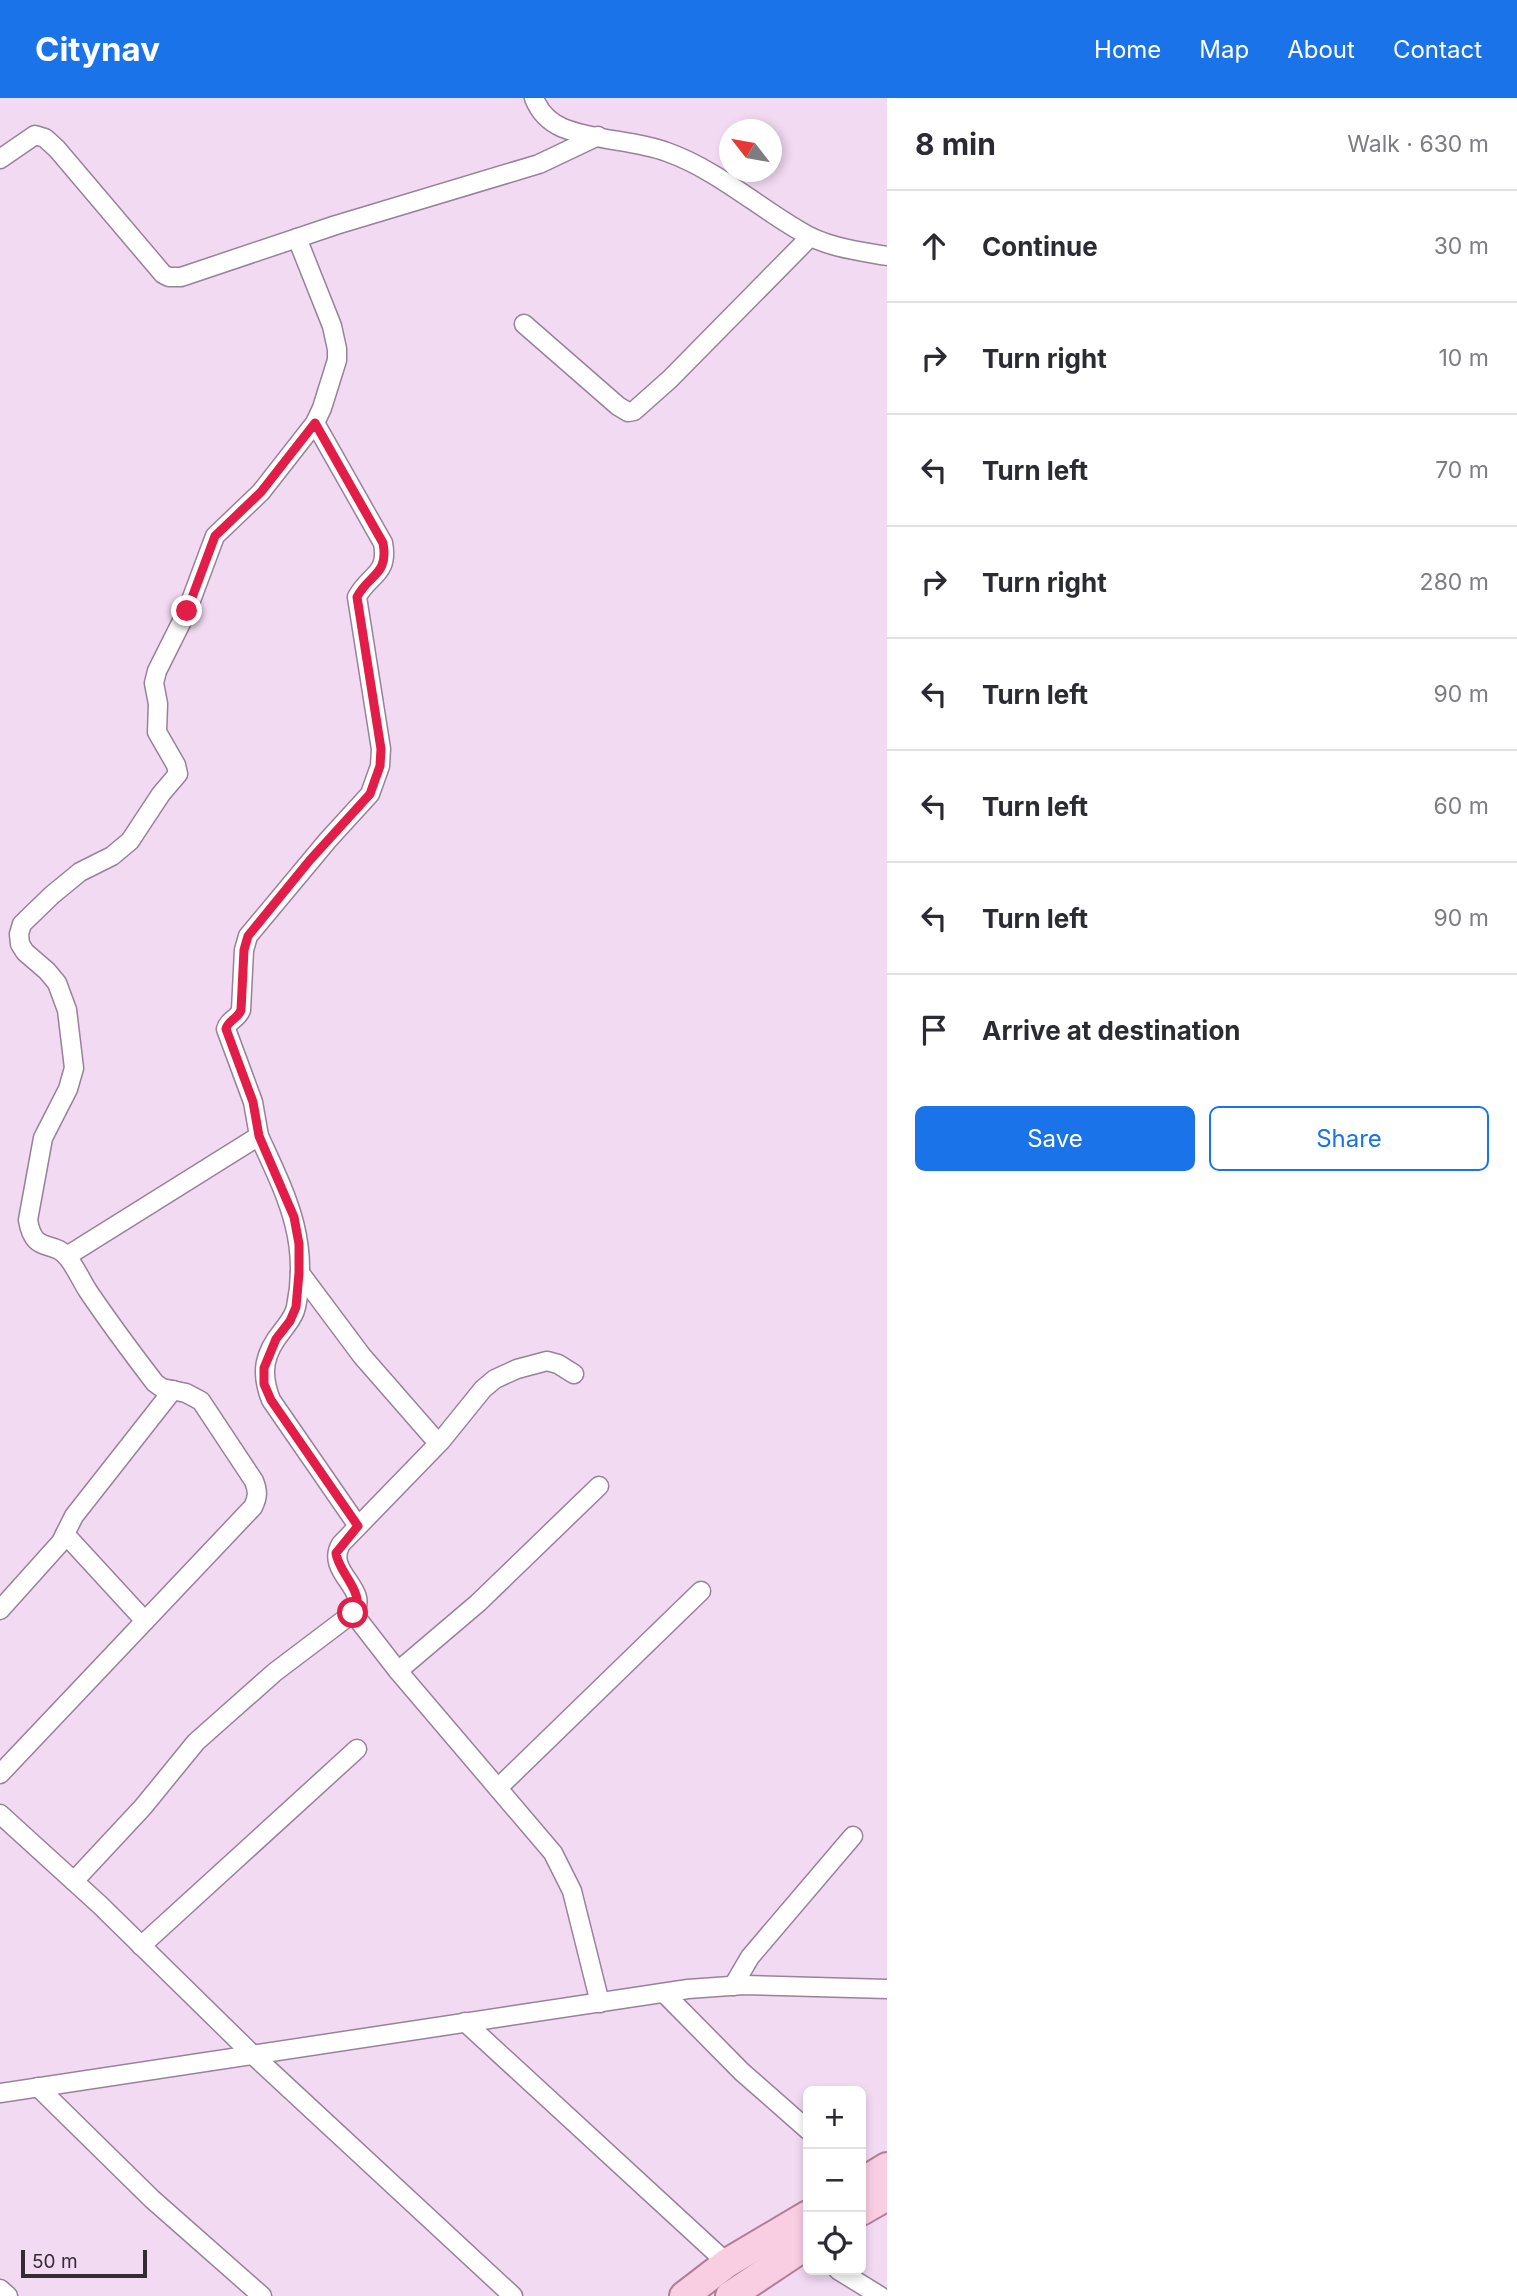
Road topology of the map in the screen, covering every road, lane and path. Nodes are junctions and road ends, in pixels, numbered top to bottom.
1 (534, 98) edge
2 (598, 136) junction
3 (0, 159) edge
4 (810, 237) junction
5 (297, 238) junction
6 (887, 256) edge
7 (524, 324) dead end
8 (315, 423) junction
9 (259, 1136) junction
10 (67, 1256) junction
11 (299, 1273) junction
12 (574, 1374) dead end
13 (173, 1390) junction
14 (438, 1443) junction
15 (599, 1486) dead end
16 (358, 1526) junction
17 (65, 1534) junction
18 (701, 1591) dead end
19 (0, 1610) edge
20 (353, 1613) junction
21 (145, 1621) junction
22 (398, 1671) junction
23 (357, 1749) dead end
24 (0, 1774) edge
25 (498, 1788) junction
26 (0, 1814) edge
27 (853, 1836) dead end
28 (74, 1881) junction
29 (141, 1946) junction
30 (733, 1986) junction
31 (887, 1989) edge
32 (664, 1993) junction
33 (600, 2003) junction
34 (465, 2022) junction
35 (253, 2056) junction
36 (38, 2087) junction
37 (0, 2093) edge
38 (803, 2126) edge
39 (887, 2167) edge
40 (866, 2179) edge
41 (887, 2196) edge
42 (866, 2208) edge
43 (803, 2218) edge
44 (803, 2249) edge
45 (727, 2263) junction
46 (845, 2275) edge
47 (0, 2289) edge
48 (875, 2295) edge
49 (8, 2296) edge
50 (262, 2296) edge
51 (513, 2296) edge
52 (684, 2296) edge
53 (730, 2296) edge

1 - 2 street
2 - 4 street
2 - 5 street
3 - 5 street
4 - 6 street
4 - 7 street
5 - 8 street
8 - 9 street
8 - 10 street
9 - 10 street
9 - 11 street
10 - 13 street
11 - 14 street
11 - 16 street
12 - 14 street
13 - 17 street
13 - 21 street
14 - 16 street
15 - 22 street
16 - 20 street
17 - 19 street
17 - 21 street
18 - 25 street
20 - 22 street
20 - 28 street
21 - 24 street
22 - 25 street
23 - 29 street
25 - 33 street
26 - 28 street
27 - 30 street
28 - 29 street
29 - 35 street
30 - 31 street
30 - 32 street
32 - 33 street
32 - 38 street
33 - 34 street
34 - 35 street
34 - 45 street
35 - 36 street
35 - 51 street
36 - 37 street
36 - 50 street
39 - 40 main road
41 - 42 main road
43 - 45 main road
44 - 53 main road
45 - 52 main road
46 - 48 street
47 - 49 street

